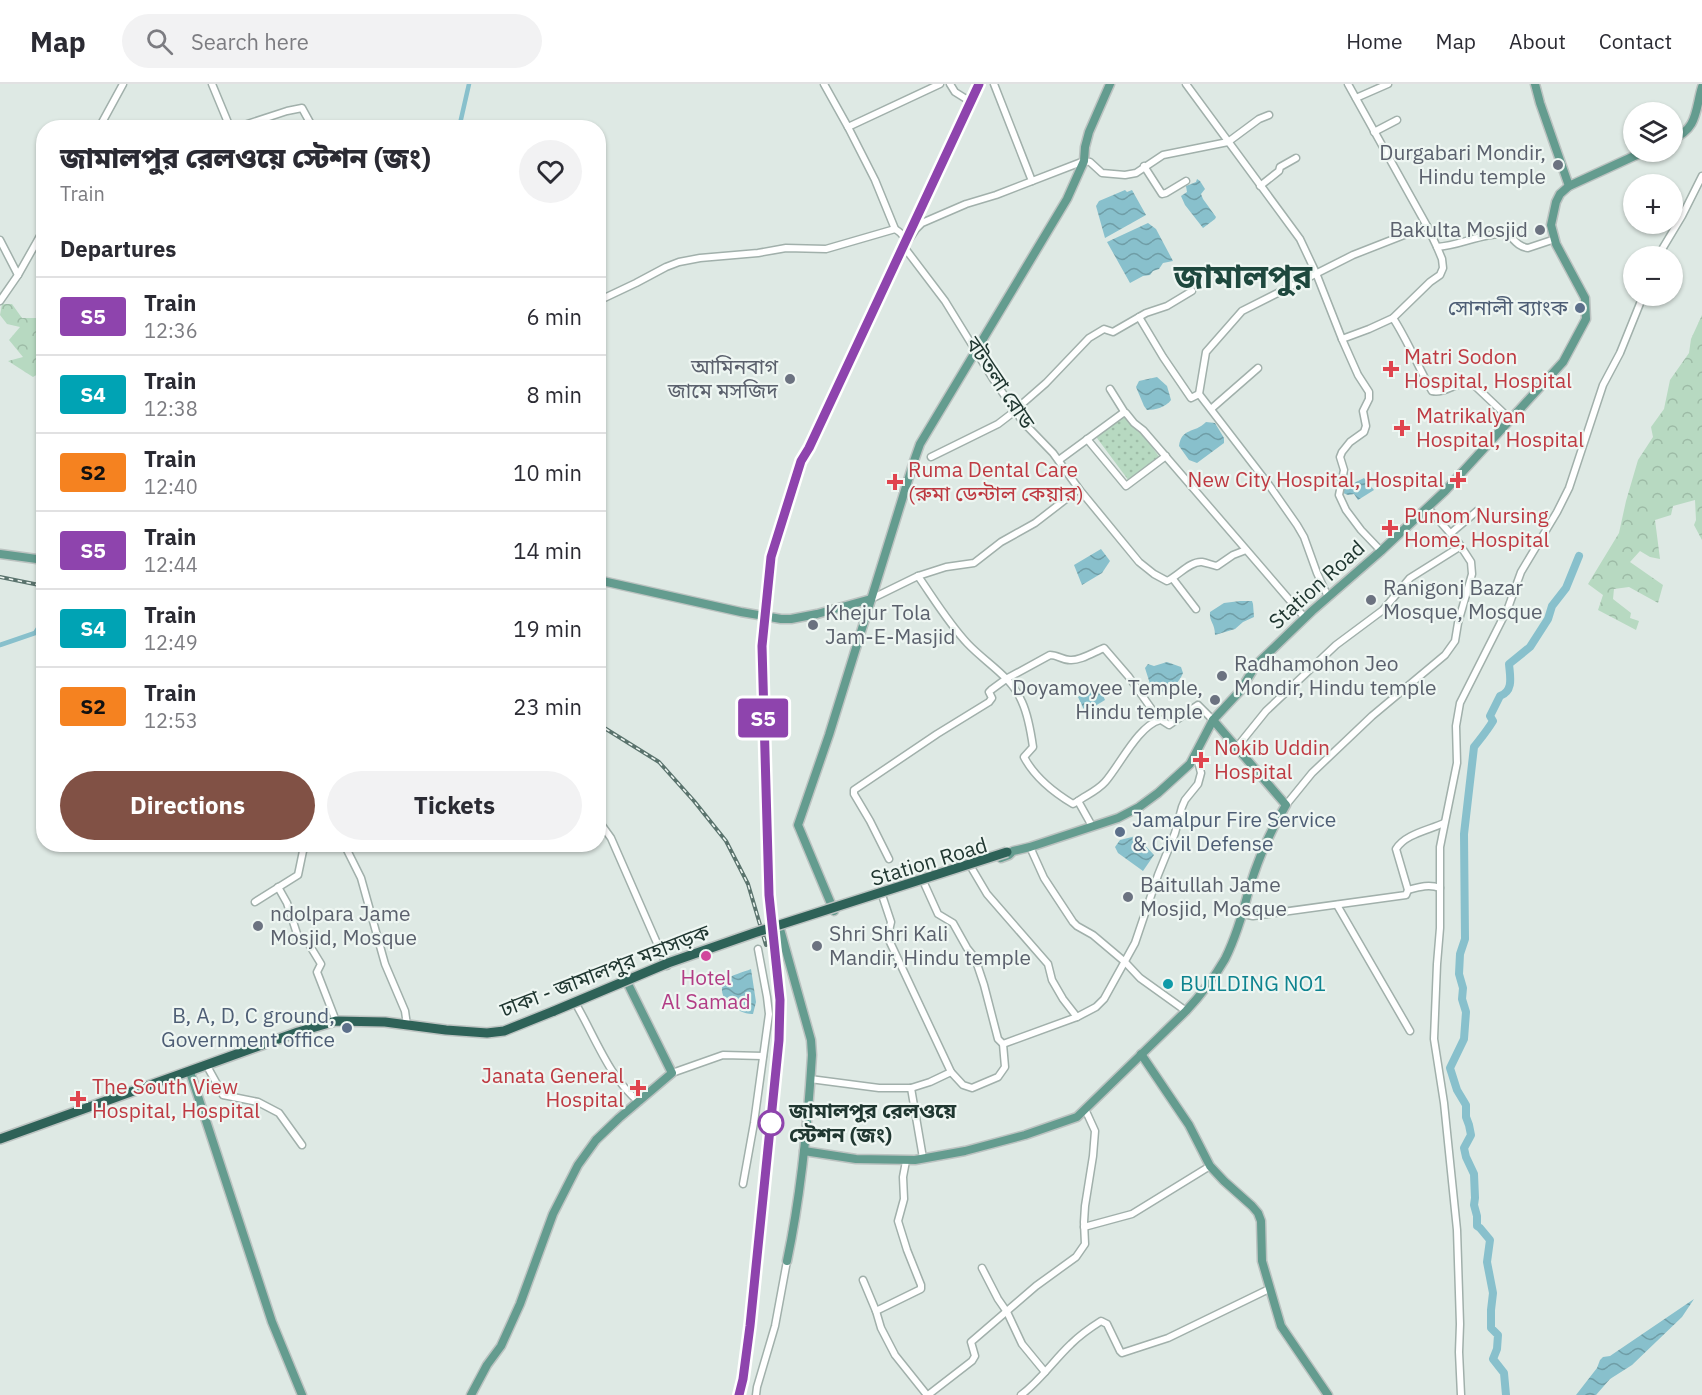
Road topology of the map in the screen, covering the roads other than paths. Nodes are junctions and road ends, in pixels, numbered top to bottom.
1 (123, 84) edge
2 (212, 84) edge
3 (824, 84) edge
4 (920, 84) edge
5 (940, 84) edge
6 (950, 84) edge
7 (994, 84) edge
8 (1110, 84) edge
9 (1186, 84) edge
10 (1348, 84) edge
11 (1388, 84) edge
12 (1536, 84) edge
13 (1702, 87) edge
14 (924, 92) junction
15 (1356, 98) junction
16 (971, 102) dead end
17 (1269, 115) dead end
18 (103, 120) edge
19 (227, 120) edge
20 (258, 120) edge
21 (309, 120) edge
22 (1397, 120) dead end
23 (848, 127) junction
24 (1374, 132) junction
25 (1683, 134) edge
26 (1228, 142) junction
27 (1296, 158) dead end
28 (1084, 161) junction
29 (1623, 161) edge
30 (1144, 166) junction
31 (1702, 176) edge
32 (1032, 181) junction
33 (1186, 181) dead end
34 (1260, 186) junction
35 (1569, 186) junction
36 (1427, 226) junction
37 (896, 229) junction
38 (1555, 239) junction
39 (0, 240) edge
40 (36, 243) edge
41 (1664, 246) edge
42 (904, 247) junction
43 (1437, 247) junction
44 (1316, 273) junction
45 (18, 275) junction
46 (1192, 291) dead end
47 (606, 297) edge
48 (0, 301) edge
49 (1639, 306) edge
50 (1139, 317) junction
51 (1393, 318) junction
52 (1342, 339) junction
53 (976, 351) junction
54 (1258, 368) dead end
55 (1110, 389) dead end
56 (1199, 394) junction
57 (1211, 409) junction
58 (1015, 410) junction
59 (1125, 413) junction
60 (1511, 420) junction
61 (1087, 439) junction
62 (1166, 456) junction
63 (931, 457) dead end
64 (1059, 460) junction
65 (1079, 489) junction
66 (1428, 508) junction
67 (1477, 512) dead end
68 (1450, 533) junction
69 (1461, 546) junction
70 (1246, 550) junction
71 (1381, 551) junction
72 (0, 554) edge
73 (36, 559) edge
74 (918, 576) junction
75 (1173, 579) junction
76 (606, 582) edge
77 (1328, 597) junction
78 (871, 599) junction
79 (1196, 609) dead end
80 (1305, 618) junction
81 (1006, 679) junction
82 (1160, 720) junction
83 (1213, 720) junction
84 (1237, 747) junction
85 (1196, 753) junction
86 (1078, 801) junction
87 (1286, 804) junction
88 (1444, 823) junction
89 (1092, 826) junction
90 (606, 831) edge
91 (1030, 847) junction
92 (1010, 851) junction
93 (303, 852) edge
94 (348, 852) edge
95 (889, 860) dead end
96 (971, 867) junction
97 (924, 883) junction
98 (278, 887) junction
99 (1440, 888) junction
100 (1408, 890) junction
101 (882, 895) junction
102 (255, 902) dead end
103 (1337, 905) junction
104 (834, 911) junction
105 (1244, 914) junction
106 (780, 929) junction
107 (758, 949) dead end
108 (1125, 962) junction
109 (667, 967) junction
110 (628, 984) junction
111 (577, 1006) junction
112 (554, 1011) junction
113 (1186, 1011) junction
114 (1077, 1017) junction
115 (336, 1021) junction
116 (407, 1025) junction
117 (1410, 1031) dead end
118 (1003, 1044) junction
119 (1141, 1054) junction
120 (763, 1056) junction
121 (207, 1066) junction
122 (190, 1072) junction
123 (951, 1072) junction
124 (672, 1073) junction
125 (810, 1079) junction
126 (911, 1088) junction
127 (639, 1102) junction
128 (1085, 1109) junction
129 (0, 1139) edge
130 (302, 1145) dead end
131 (804, 1151) junction
132 (923, 1158) junction
133 (906, 1161) junction
134 (1210, 1166) junction
135 (743, 1184) dead end
136 (1084, 1227) junction
137 (787, 1261) joint
138 (982, 1268) dead end
139 (863, 1280) dead end
140 (1269, 1289) junction
141 (876, 1311) junction
142 (1007, 1312) junction
143 (1045, 1372) junction
144 (302, 1395) edge
145 (471, 1395) edge
146 (756, 1395) edge
147 (928, 1395) edge
148 (1021, 1395) edge
149 (1328, 1395) edge
150 (1461, 1395) edge

1 - 18 street
2 - 19 street
3 - 23 street, বটতলা রোড
4 - 14 street
5 - 14 street
6 - 16 street
7 - 32 street
8 - 28 main road
9 - 26 street
10 - 15 street
11 - 15 street
12 - 35 main road
13 - 25 main road
14 - 23 street
15 - 24 street
17 - 26 street
20 - 21 street
22 - 24 street
23 - 37 street, বটতলা রোড
24 - 36 street
26 - 30 street
26 - 34 street
27 - 34 street
28 - 30 street
28 - 32 street
28 - 53 main road
29 - 35 main road
30 - 33 street
31 - 41 street
32 - 42 street
34 - 44 street
35 - 38 main road, Station Road
36 - 43 street
36 - 44 street
37 - 42 street, বটতলা রোড
37 - 47 street
38 - 43 street
38 - 60 main road, Station Road
39 - 45 street
40 - 45 street
42 - 53 street, বটতলা রোড
43 - 51 street
44 - 52 street
44 - 56 street
45 - 48 street
46 - 50 street
49 - 88 street
50 - 56 street
50 - 58 street
51 - 52 street
51 - 60 street
52 - 71 street
53 - 58 street, বটতলা রোড
53 - 78 main road
54 - 57 street
55 - 59 street
56 - 57 street
57 - 77 street
58 - 63 street
58 - 64 street, বটতলা রোড
59 - 61 street
59 - 62 street
60 - 66 main road, Station Road
61 - 62 street
61 - 64 street
62 - 70 street
64 - 65 street, বটতলা রোড
65 - 74 street
65 - 75 street, বটতলা রোড
66 - 68 street
66 - 71 main road, Station Road
67 - 68 street
68 - 69 street
69 - 84 street
69 - 87 street
70 - 75 street
70 - 80 street
71 - 77 main road, Station Road
72 - 73 main road
74 - 78 street
74 - 81 street
75 - 79 street
76 - 78 main road
77 - 80 main road, Station Road
78 - 104 main road
80 - 83 main road, Station Road
81 - 82 street
81 - 86 street
81 - 95 street
82 - 83 street
82 - 86 street
83 - 84 main road
83 - 85 main road, Station Road
84 - 87 main road
85 - 89 main road, Station Road
85 - 108 street
86 - 89 street
87 - 105 main road
88 - 99 street
88 - 100 street
89 - 91 main road, Station Road
90 - 109 street
91 - 92 main road, Station Road
91 - 108 street
92 - 96 main road, Station Road
92 - 112 highway, ঢাকা - জামালপুর মহাসড়ক, bridge
93 - 98 street
94 - 116 street
96 - 97 main road, Station Road
96 - 114 street
97 - 101 main road, Station Road
97 - 118 street
98 - 102 street
98 - 115 street
99 - 100 street
99 - 150 street
100 - 103 street
101 - 104 main road, Station Road
101 - 123 street
103 - 105 street
103 - 117 street
104 - 106 main road, Station Road
105 - 113 main road
106 - 109 main road, Station Road
106 - 125 main road
107 - 120 street
108 - 113 street
108 - 114 street
109 - 110 main road, Station Road
110 - 111 main road, Station Road
110 - 124 main road
111 - 112 main road, Station Road
111 - 127 street
112 - 116 highway, ঢাকা - জামালপুর মহাসড়ক
113 - 119 main road
114 - 118 street
115 - 116 highway, ঢাকা - জামালপুর মহাসড়ক
115 - 121 highway, ঢাকা - জামালপুর মহাসড়ক
118 - 123 street
119 - 128 main road
119 - 134 main road
120 - 124 street
120 - 135 street
121 - 122 highway, ঢাকা - জামালপুর মহাসড়ক
121 - 130 street
122 - 129 highway, ঢাকা - জামালপুর মহাসড়ক
122 - 144 main road
123 - 126 street
124 - 127 main road
125 - 126 street
125 - 131 main road
126 - 132 street
127 - 145 main road
128 - 132 main road
128 - 136 street
131 - 133 main road
131 - 137 main road
132 - 133 main road
133 - 141 street
134 - 136 street
134 - 140 main road
136 - 142 street
137 - 146 street
138 - 142 street
139 - 141 street
140 - 143 street
140 - 149 main road
141 - 147 street
142 - 143 street
142 - 147 street
143 - 148 street

